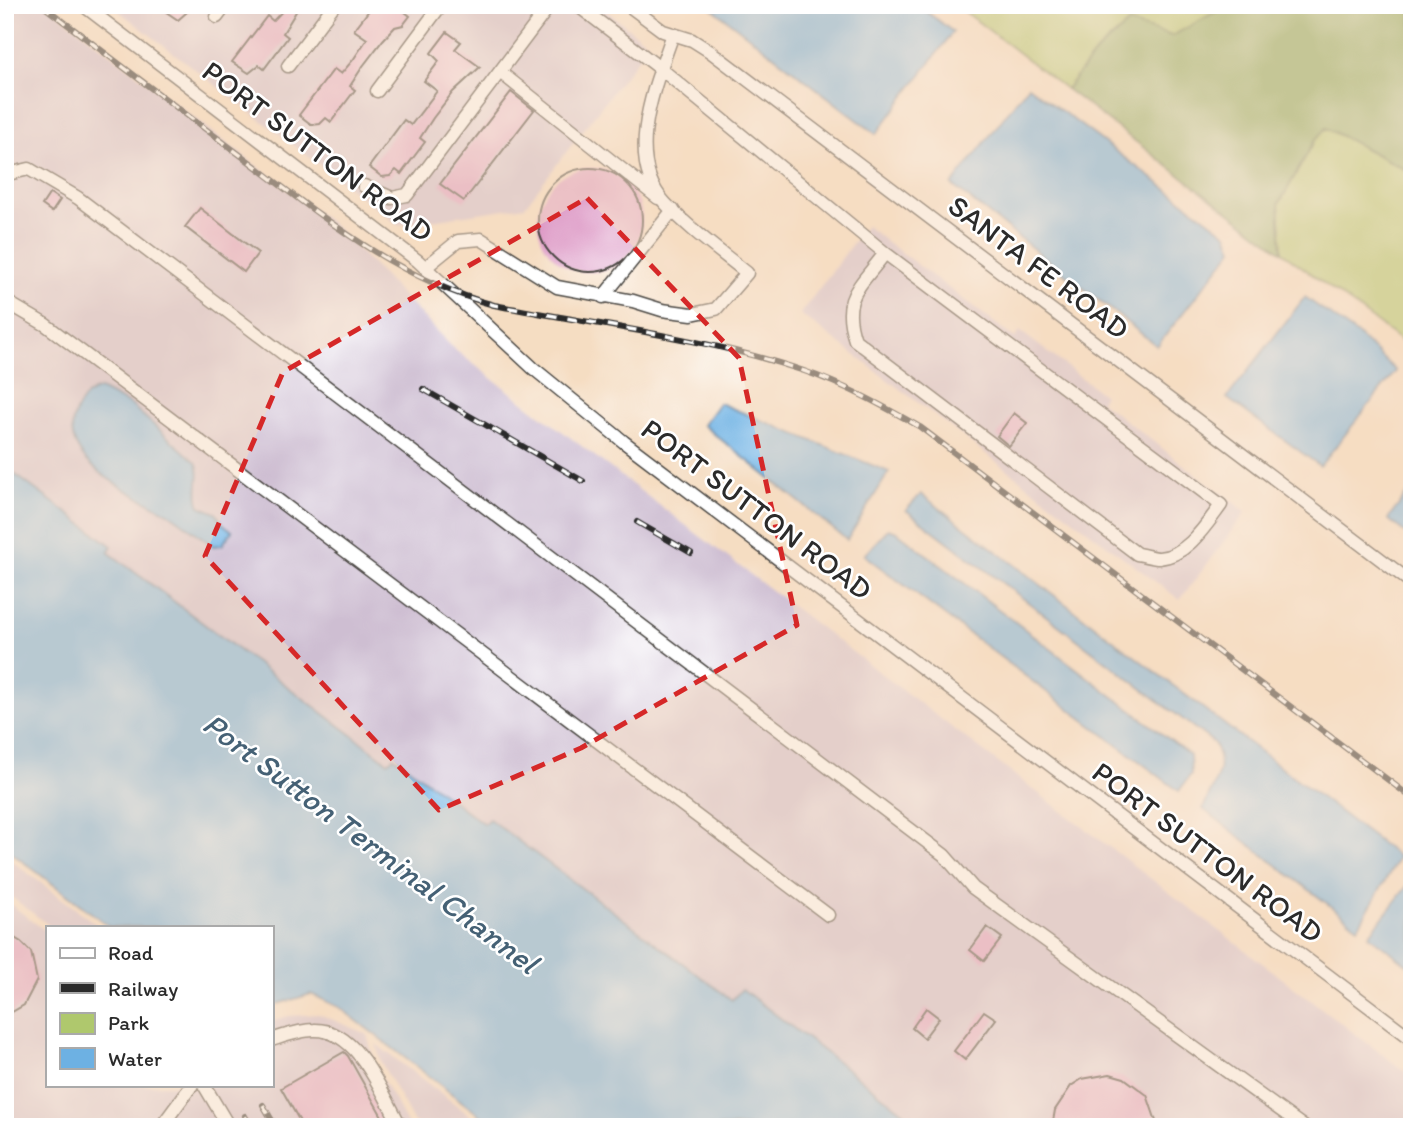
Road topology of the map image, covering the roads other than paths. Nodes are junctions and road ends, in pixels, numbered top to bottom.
1 (83, 5) edge
2 (226, 5) edge
3 (334, 5) edge
4 (441, 5) edge
5 (550, 5) edge
6 (577, 5) edge
7 (628, 5) edge
8 (217, 17) dead end
9 (673, 34) junction
10 (288, 66) dead end
11 (661, 69) junction
12 (500, 72) junction
13 (377, 91) dead end
14 (5, 179) edge
15 (364, 187) dead end
16 (668, 206) junction
17 (885, 253) junction
18 (426, 267) junction
19 (603, 297) junction
20 (5, 302) edge
21 (1412, 583) edge
22 (828, 915) dead end
23 (1412, 1039) edge
24 (273, 1040) edge
25 (191, 1086) edge
26 (205, 1086) edge
27 (161, 1127) edge
28 (229, 1127) edge
29 (401, 1127) edge
30 (1304, 1127) edge

1 - 18 street, PORT SUTTON ROAD
2 - 8 street
3 - 10 street
4 - 13 street
5 - 12 street
6 - 11 street
7 - 9 street, SANTA FE ROAD
9 - 11 street
9 - 21 street, SANTA FE ROAD
11 - 16 street
11 - 17 street
12 - 15 street
12 - 16 street
14 - 30 street
16 - 19 street
16 - 19 street
17 - 17 street
18 - 19 street
18 - 23 street, PORT SUTTON ROAD
20 - 22 street
24 - 29 street
25 - 27 street
26 - 28 street

